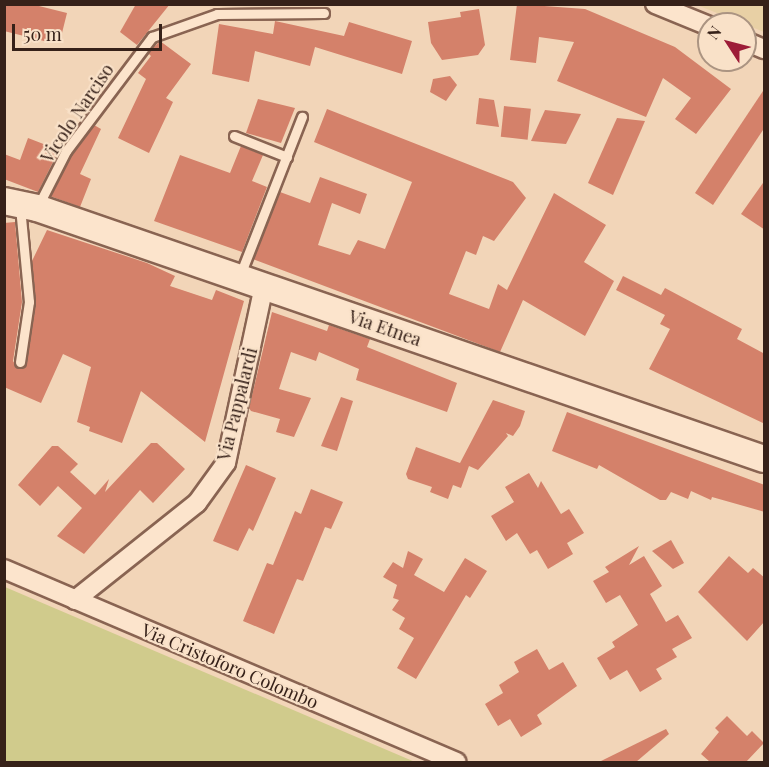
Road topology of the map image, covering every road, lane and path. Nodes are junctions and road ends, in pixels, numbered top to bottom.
1 (655, 4) edge
2 (324, 13) dead end
3 (697, 21) edge
4 (303, 117) dead end
5 (234, 136) dead end
6 (287, 157) junction
7 (21, 204) edge
8 (239, 278) junction
9 (264, 286) junction
10 (20, 362) dead end
11 (765, 459) edge
12 (4, 569) edge
13 (75, 600) junction
14 (457, 762) edge

1 - 3 street
2 - 7 lane, Vicolo Narciso
4 - 6 lane
5 - 6 lane
6 - 8 lane
7 - 8 main road, Via Etnea
7 - 10 lane
8 - 9 main road, Via Etnea
9 - 11 main road, Via Etnea
9 - 13 street, Via Pappalardi
12 - 13 street, Via Cristoforo Colombo
13 - 14 street, Via Cristoforo Colombo

